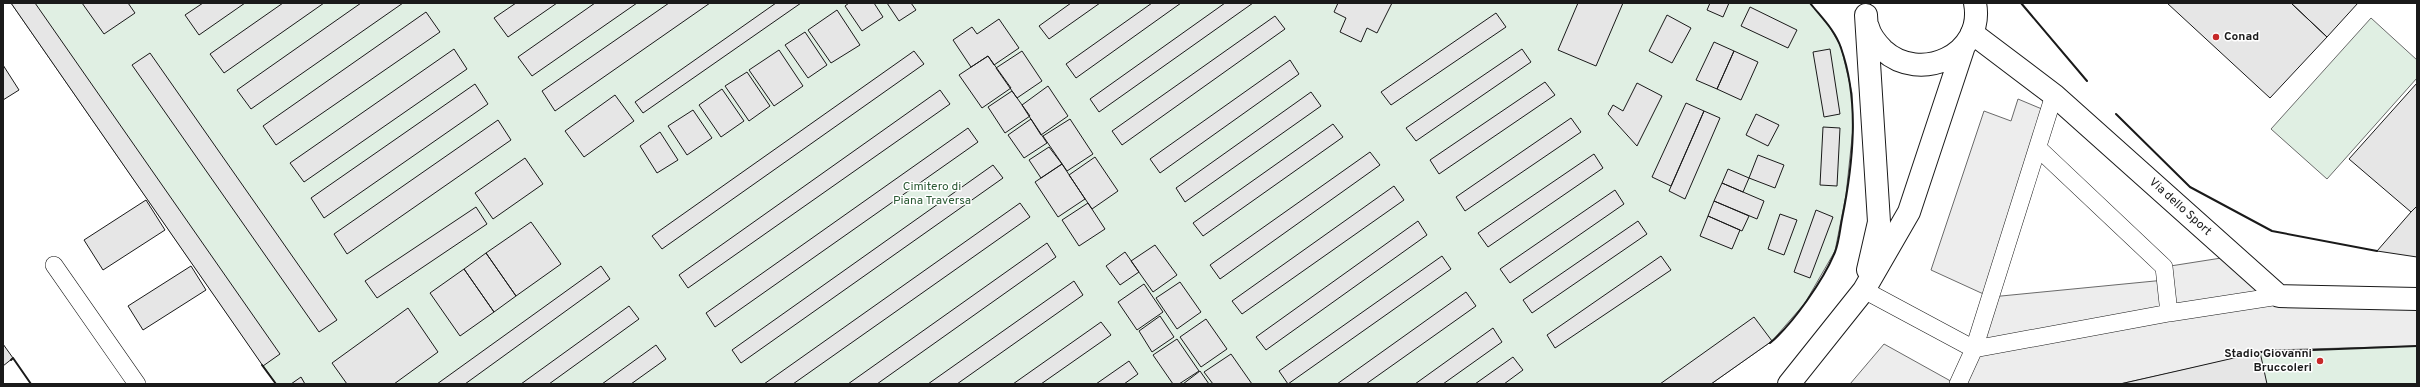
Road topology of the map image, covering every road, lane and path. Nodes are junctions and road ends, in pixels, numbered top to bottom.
1 (1975, 3) edge
2 (1980, 3) edge
3 (1866, 9) edge
4 (1970, 35) junction
5 (2054, 95) junction
6 (2038, 148) junction
7 (54, 264) dead end
8 (1864, 290) junction
9 (2279, 296) junction
10 (2417, 299) edge
11 (2169, 313) junction
12 (1974, 349) junction
13 (137, 384) edge
14 (1789, 384) edge
15 (1958, 384) edge

1 - 4 main road
2 - 4 main road
3 - 4 main road
3 - 8 main road
4 - 5 main road, Via dello Sport
4 - 8 main road
5 - 6 lane
5 - 9 main road, Via dello Sport
6 - 11 lane
6 - 12 lane
7 - 13 lane
8 - 12 lane
8 - 14 main road
9 - 10 main road
9 - 11 lane
11 - 12 lane
12 - 15 lane

